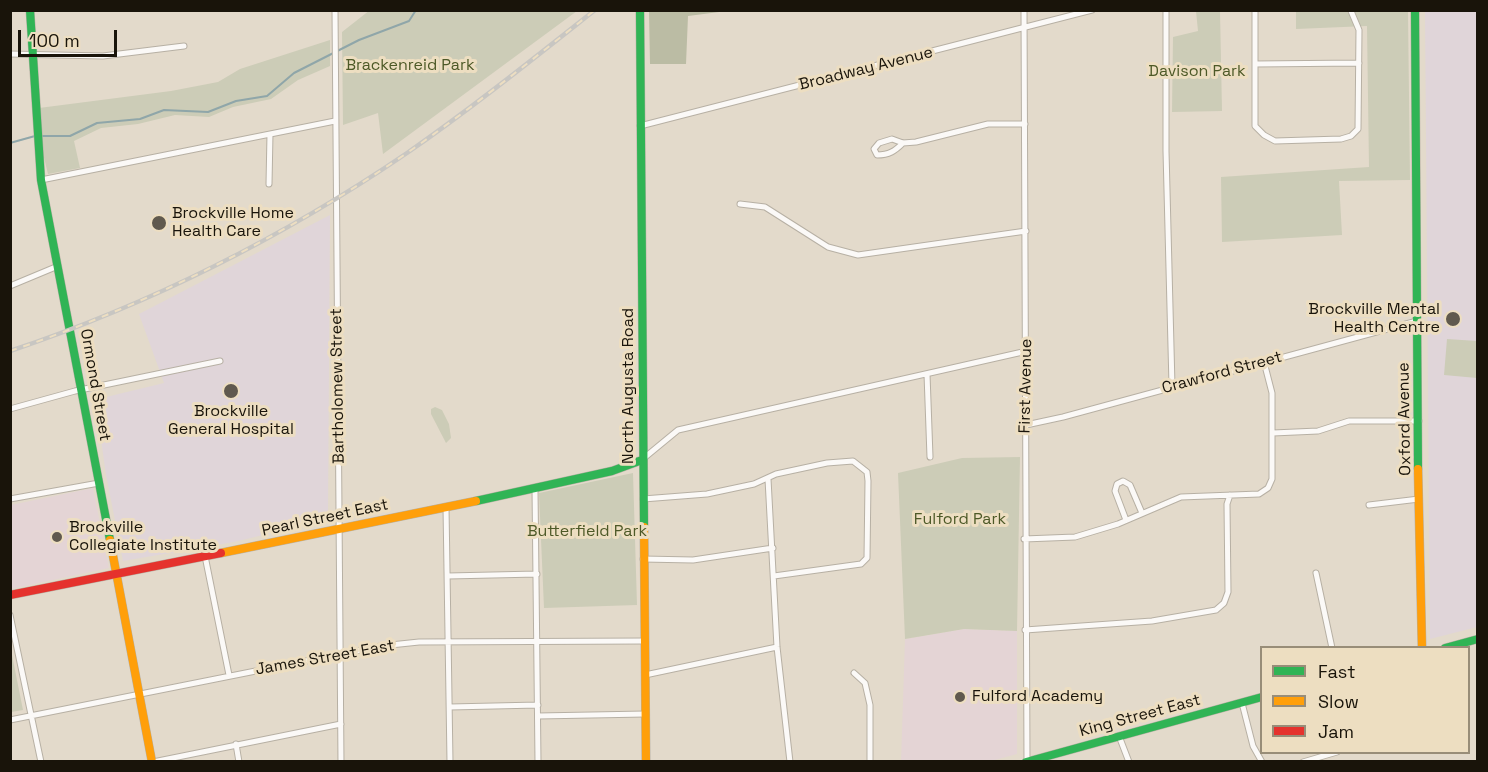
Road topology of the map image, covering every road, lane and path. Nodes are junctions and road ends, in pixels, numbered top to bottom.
1 (30, 10) edge
2 (336, 10) edge
3 (640, 10) edge
4 (1024, 10) edge
5 (1092, 10) edge
6 (1166, 10) edge
7 (1255, 10) edge
8 (1414, 10) edge
9 (1351, 11) edge
10 (1025, 29) junction
11 (184, 46) dead end
12 (31, 53) junction
13 (10, 54) edge
14 (1359, 63) junction
15 (1255, 64) junction
16 (335, 121) junction
17 (1025, 124) junction
18 (639, 126) junction
19 (270, 134) junction
20 (903, 143) junction
21 (41, 180) junction
22 (269, 184) dead end
23 (740, 204) dead end
24 (1026, 231) junction
25 (58, 266) junction
26 (10, 286) edge
27 (1417, 321) junction
28 (1027, 351) junction
29 (220, 361) dead end
30 (1264, 362) junction
31 (927, 374) junction
32 (1172, 386) junction
33 (81, 390) junction
34 (10, 409) edge
35 (1419, 421) junction
36 (1026, 425) junction
37 (1273, 433) junction
38 (930, 457) dead end
39 (642, 459) junction
40 (768, 479) junction
41 (99, 483) junction
42 (535, 489) junction
43 (1230, 495) junction
44 (644, 498) junction
45 (10, 499) edge
46 (1419, 499) junction
47 (1369, 505) dead end
48 (446, 507) junction
49 (1142, 513) junction
50 (1126, 520) junction
51 (339, 529) junction
52 (1024, 539) junction
53 (773, 548) junction
54 (205, 556) junction
55 (643, 560) junction
56 (114, 573) junction
57 (1316, 573) dead end
58 (537, 574) junction
59 (448, 576) junction
60 (774, 576) junction
61 (10, 595) edge
62 (10, 615) edge
63 (1025, 630) junction
64 (1478, 639) edge
65 (645, 641) junction
66 (448, 642) junction
67 (536, 642) junction
68 (777, 646) junction
69 (1332, 646) edge
70 (1422, 646) edge
71 (1452, 646) edge
72 (339, 654) junction
73 (854, 673) dead end
74 (229, 675) junction
75 (645, 675) junction
76 (138, 694) junction
77 (1260, 698) edge
78 (1242, 703) junction
79 (538, 705) junction
80 (450, 707) junction
81 (645, 714) junction
82 (32, 715) junction
83 (538, 716) junction
84 (10, 720) edge
85 (341, 724) junction
86 (1119, 736) junction
87 (236, 744) junction
88 (1333, 754) edge
89 (41, 762) edge
90 (153, 762) edge
91 (239, 762) edge
92 (341, 762) edge
93 (450, 762) edge
94 (538, 762) edge
95 (646, 762) edge
96 (790, 762) edge
97 (870, 762) edge
98 (1027, 762) edge
99 (1129, 762) edge
100 (1262, 762) edge
101 (1303, 762) edge

1 - 12 street, Ormond Street
2 - 16 street, Bartholomew Street
3 - 18 street, North Augusta Road
4 - 10 street, First Avenue
5 - 10 street, Broadway Avenue
6 - 32 street
7 - 15 street
8 - 27 street, Oxford Avenue
9 - 14 street
10 - 17 street, First Avenue
10 - 18 street, Broadway Avenue
11 - 12 street
12 - 13 street
12 - 21 street, Ormond Street
14 - 15 street
14 - 15 street
16 - 19 street
16 - 51 street, Bartholomew Street
17 - 20 street
17 - 24 street, First Avenue
18 - 39 street, North Augusta Road
19 - 21 street
19 - 22 street
20 - 20 street
21 - 25 street, Ormond Street
23 - 24 street
24 - 28 street, First Avenue
25 - 26 street
25 - 33 street, Ormond Street
27 - 30 street, Crawford Street
27 - 35 street, Oxford Avenue
28 - 31 street
28 - 36 street, First Avenue
29 - 33 street
30 - 32 street, Crawford Street
30 - 37 street
31 - 38 street
31 - 39 street
32 - 36 street, Crawford Street
33 - 34 street
33 - 41 street, Ormond Street
35 - 37 street
35 - 46 street, Oxford Avenue
36 - 52 street, First Avenue
37 - 43 street
39 - 42 street, Pearl Street East
39 - 44 street, North Augusta Road
40 - 44 street
40 - 53 street
40 - 60 street
41 - 45 street
41 - 56 street, Ormond Street
42 - 48 street, Pearl Street East
42 - 58 street
43 - 49 street
43 - 63 street
44 - 55 street, North Augusta Road
46 - 47 street
46 - 70 street, Oxford Avenue
48 - 51 street, Pearl Street East
48 - 59 street
49 - 50 street
49 - 50 street
50 - 52 street
51 - 54 street, Pearl Street East
51 - 72 street, Bartholomew Street
52 - 63 street, First Avenue
53 - 55 street
53 - 60 street
54 - 56 street, Pearl Street East
54 - 74 street
55 - 65 street, North Augusta Road
56 - 61 street, Pearl Street East
56 - 76 street, Ormond Street
57 - 69 street
58 - 59 street
58 - 67 street
59 - 66 street
60 - 68 street
62 - 82 street
63 - 98 street, First Avenue
64 - 71 street
65 - 67 street, James Street East
65 - 75 street, North Augusta Road
66 - 67 street, James Street East
66 - 72 street, James Street East
66 - 80 street
67 - 79 street
68 - 75 street
68 - 96 street
72 - 74 street, James Street East
72 - 85 street, Bartholomew Street
73 - 97 street
74 - 76 street, James Street East
75 - 81 street, North Augusta Road
76 - 82 street, James Street East
76 - 90 street, Ormond Street
77 - 78 street, King Street East
78 - 86 street, King Street East
78 - 100 street
79 - 80 street
79 - 83 street
80 - 93 street
81 - 83 street
81 - 95 street, North Augusta Road
82 - 84 street, James Street East
82 - 89 street
83 - 94 street
85 - 87 street
85 - 92 street, Bartholomew Street
86 - 98 street, King Street East
86 - 99 street
87 - 90 street
87 - 91 street
88 - 101 street

